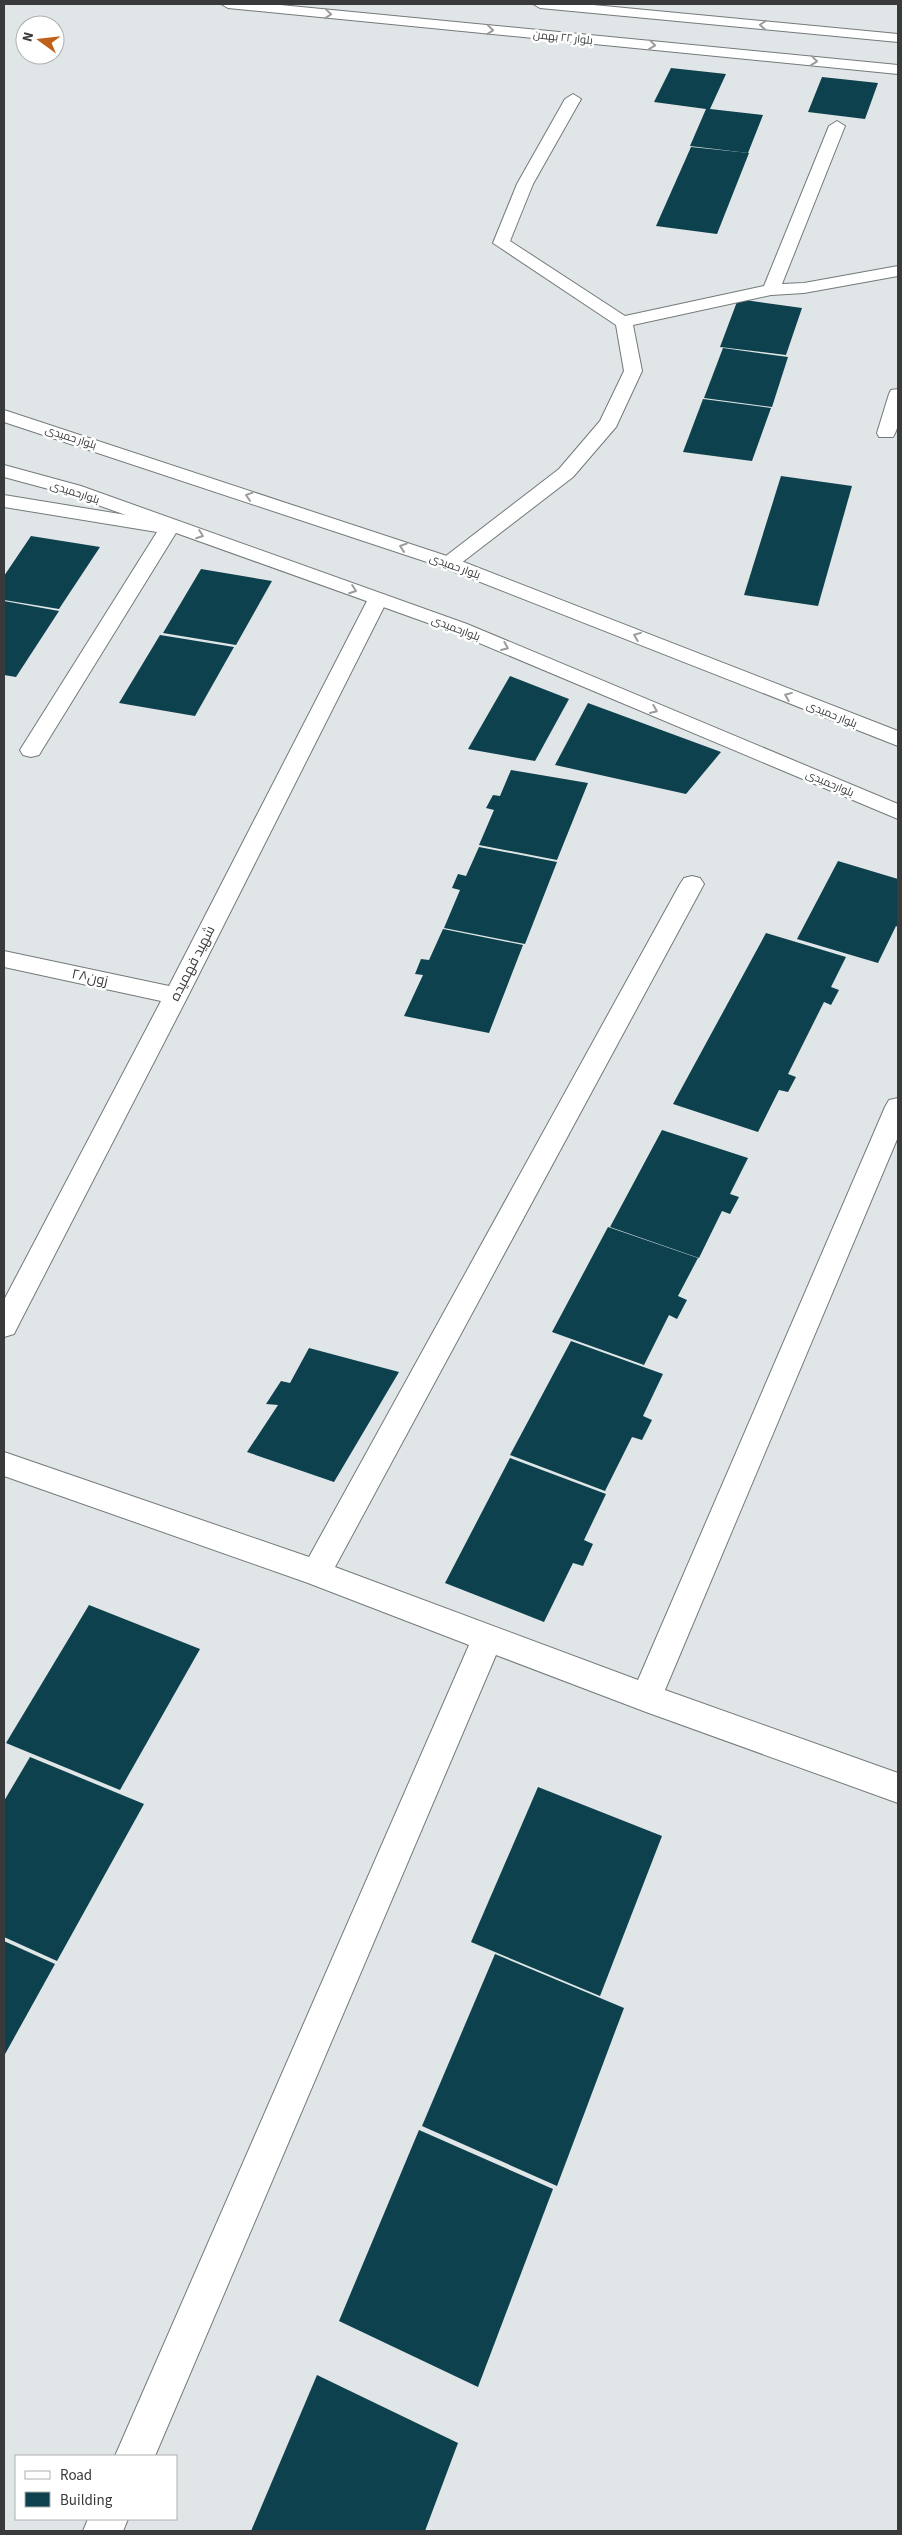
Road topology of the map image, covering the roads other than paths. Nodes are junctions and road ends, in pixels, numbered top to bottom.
1 (228, 4) edge
2 (540, 4) edge
3 (898, 38) edge
4 (898, 70) edge
5 (573, 99) dead end
6 (838, 126) dead end
7 (898, 271) edge
8 (771, 290) junction
9 (623, 322) junction
10 (898, 394) edge
11 (4, 416) edge
12 (886, 433) dead end
13 (4, 471) edge
14 (4, 501) edge
15 (450, 563) junction
16 (378, 599) junction
17 (898, 740) edge
18 (31, 750) dead end
19 (898, 812) edge
20 (692, 884) dead end
21 (4, 959) edge
22 (176, 996) junction
23 (898, 1106) edge
24 (4, 1326) edge
25 (4, 1464) edge
26 (316, 1573) junction
27 (488, 1638) junction
28 (646, 1698) junction
29 (898, 1788) edge
30 (135, 2455) edge

1 -> 4 street, بلوار ۲۲ بهمن
3 -> 2 street
5 - 9 street
6 - 8 street
7 - 8 street
8 - 9 street
9 - 15 street
10 - 12 street
15 -> 11 street, بلوار حمیدی
13 -> 16 street, بلوارحمیدی
14 - 18 street
17 -> 15 street, بلوار حمیدی
16 -> 19 street, بلوارحمیدی
16 - 22 street, شهید فهمیده
20 - 26 street
21 - 22 street, زون۲۸
22 - 24 street, شهید فهمیده
23 - 28 street
25 - 26 street
26 - 27 street
27 - 28 street
27 - 30 street
28 - 29 street

